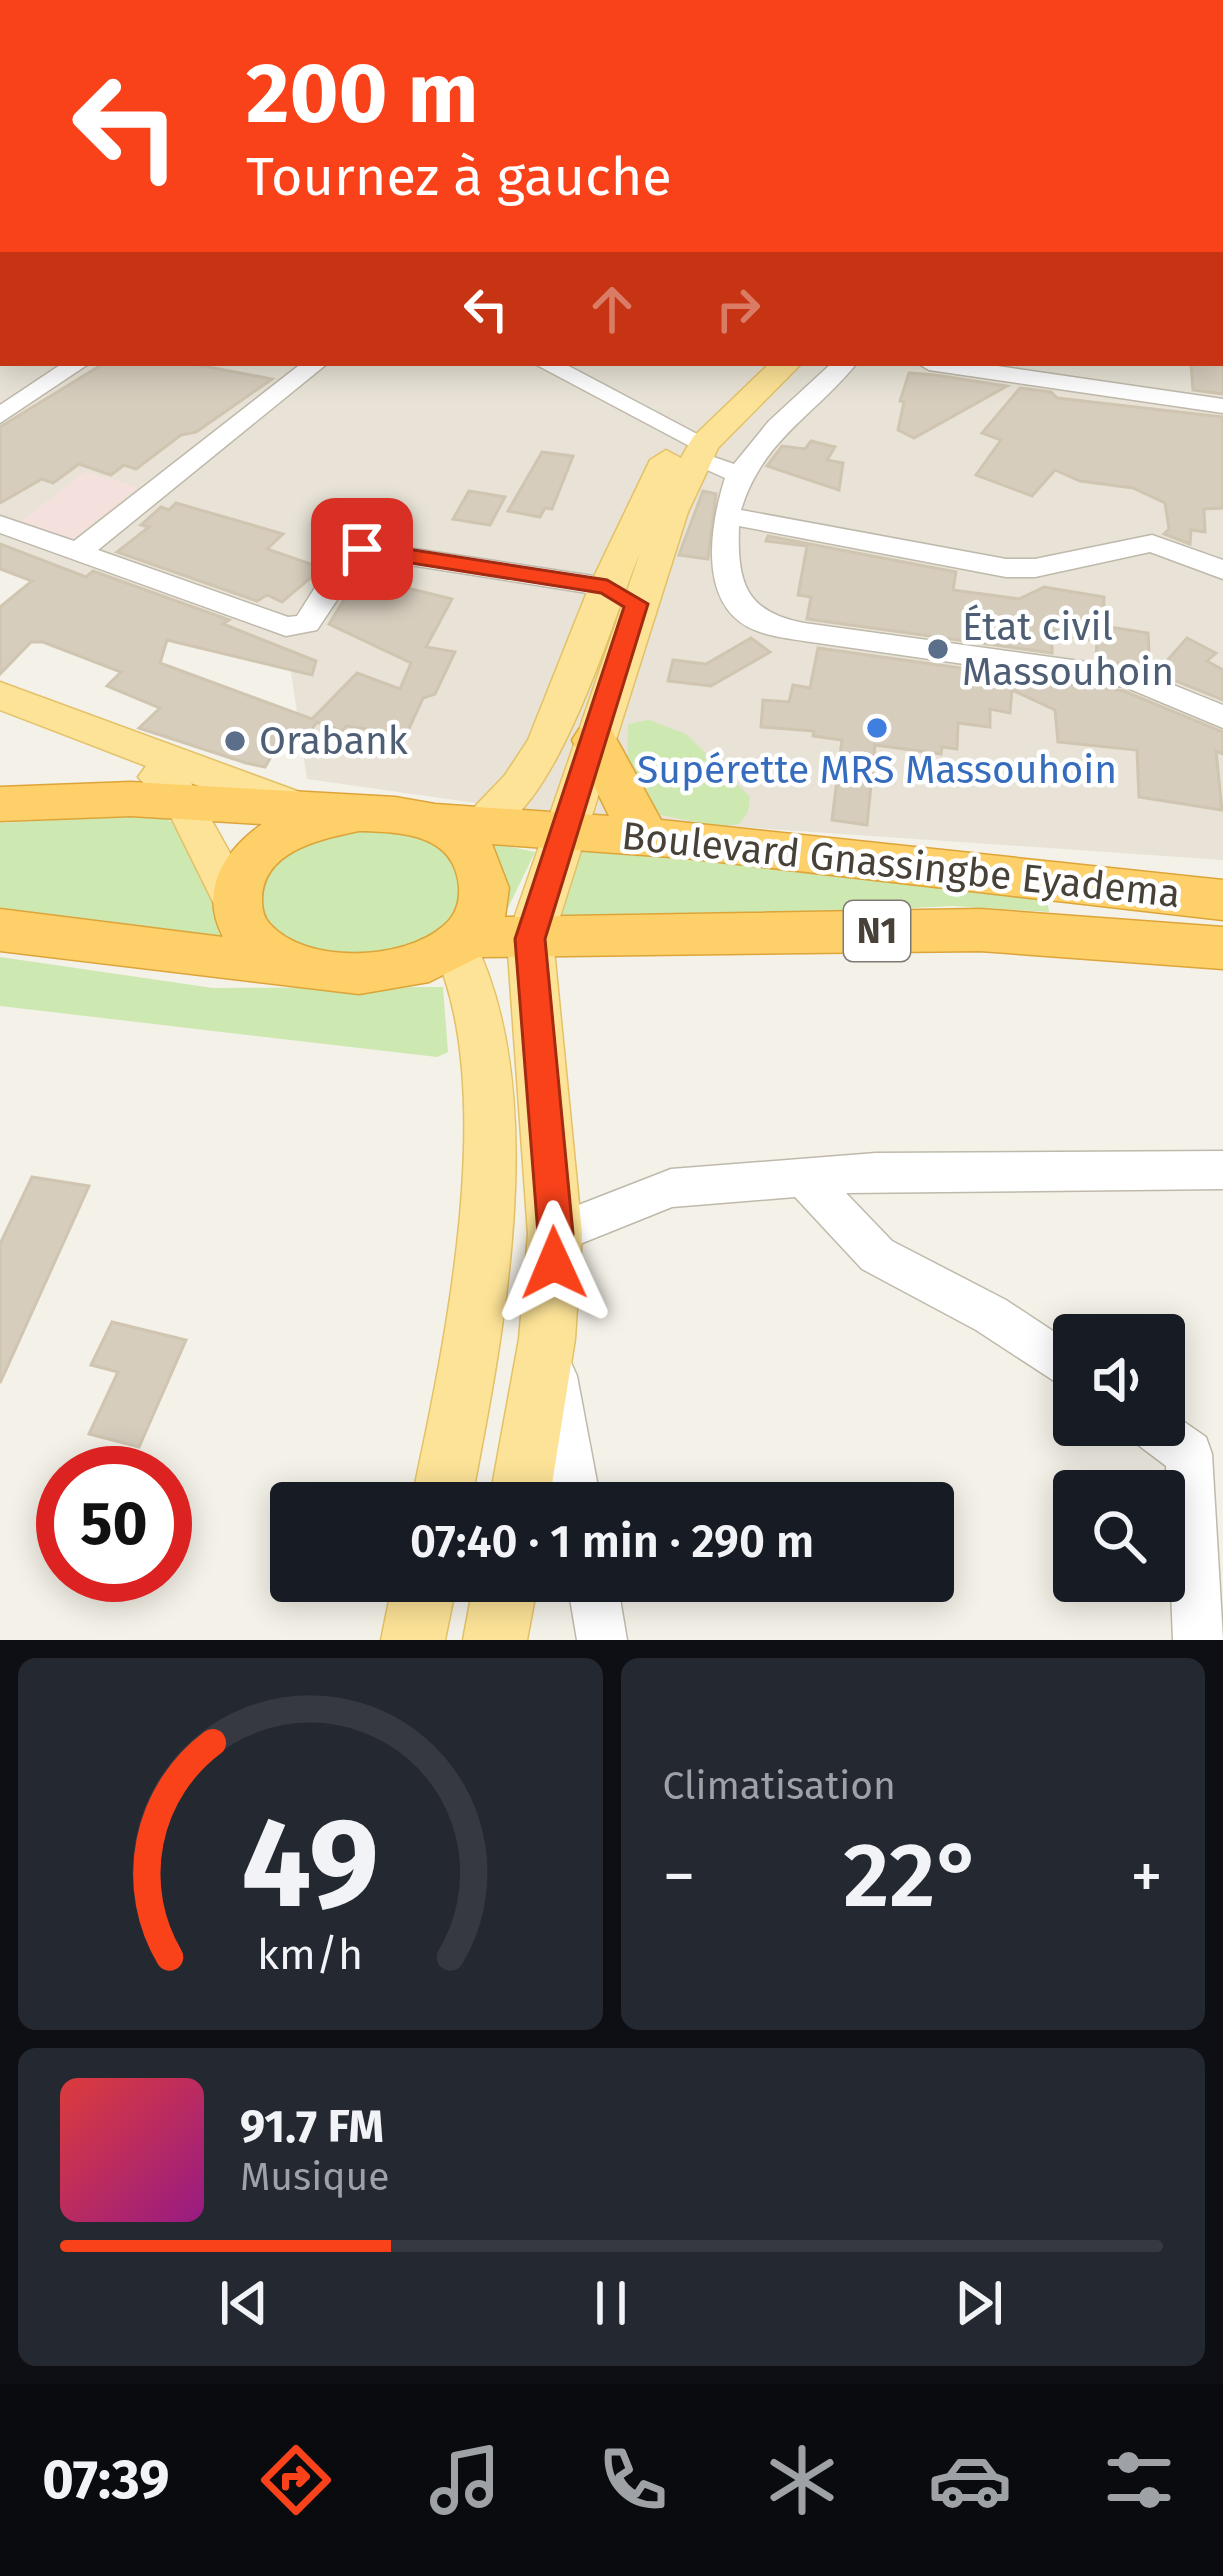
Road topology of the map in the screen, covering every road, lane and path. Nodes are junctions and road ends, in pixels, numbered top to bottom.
1 (312, 366) edge
2 (550, 366) edge
3 (744, 366) edge
4 (784, 366) edge
5 (842, 366) edge
6 (950, 366) edge
7 (72, 367) edge
8 (1223, 406) edge
9 (0, 416) edge
10 (694, 445) junction
11 (739, 474) junction
12 (727, 514) junction
13 (0, 524) edge
14 (79, 551) junction
15 (1223, 570) edge
16 (622, 595) junction
17 (0, 695) edge
18 (1223, 717) edge
19 (92, 733) junction
20 (595, 740) junction
21 (182, 800) junction
22 (0, 804) edge
23 (293, 806) junction
24 (358, 813) junction
25 (458, 822) junction
26 (564, 830) junction
27 (646, 837) junction
28 (233, 898) junction
29 (1223, 900) edge
30 (469, 927) junction
31 (0, 930) edge
32 (530, 939) junction
33 (1223, 948) edge
34 (314, 970) junction
35 (542, 1089) junction
36 (486, 1094) junction
37 (1223, 1170) edge
38 (806, 1180) junction
39 (555, 1234) junction
40 (547, 1339) junction
41 (1053, 1357) edge
42 (1178, 1446) edge
43 (445, 1482) edge
44 (523, 1482) edge
45 (573, 1482) edge
46 (421, 1602) edge
47 (502, 1602) edge
48 (596, 1602) edge
49 (413, 1640) edge
50 (495, 1640) edge
51 (602, 1640) edge
52 (1198, 1640) edge

1 - 14 street
2 - 10 street
3 - 10 main road
4 - 10 main road
5 - 11 street
6 - 8 street
7 - 9 street
10 - 11 street
10 - 16 main road
11 - 12 street
12 - 15 street
12 - 18 street
13 - 14 street
14 - 16 street
16 - 20 main road
16 - 25 main road
17 - 19 main road
19 - 21 main road
19 - 23 main road
20 - 26 main road
20 - 27 highway
21 - 22 highway, N1
21 - 23 highway, N1
21 - 28 main road
23 - 24 highway, N1
24 - 25 highway, N1
24 - 28 highway, N1
25 - 26 highway, Boulevard Gnassingbe Eyadema / N1
25 - 30 highway
26 - 27 highway, Boulevard Gnassingbe Eyadema / N1
26 - 32 main road
27 - 29 highway, Boulevard Gnassingbe Eyadema / N1
28 - 34 highway, N1
30 - 32 highway, Boulevard Gnassingbe Eyadema / N1
30 - 34 highway, N1
30 - 36 main road
31 - 34 highway, N1
32 - 33 highway, Boulevard Gnassingbe Eyadema / N1
32 - 35 main road
35 - 36 main road
35 - 39 main road
36 - 43 main road
37 - 38 street
38 - 39 street
38 - 41 street
39 - 40 main road
40 - 44 main road
40 - 45 street
42 - 52 street
46 - 49 main road
47 - 50 main road
48 - 51 street

